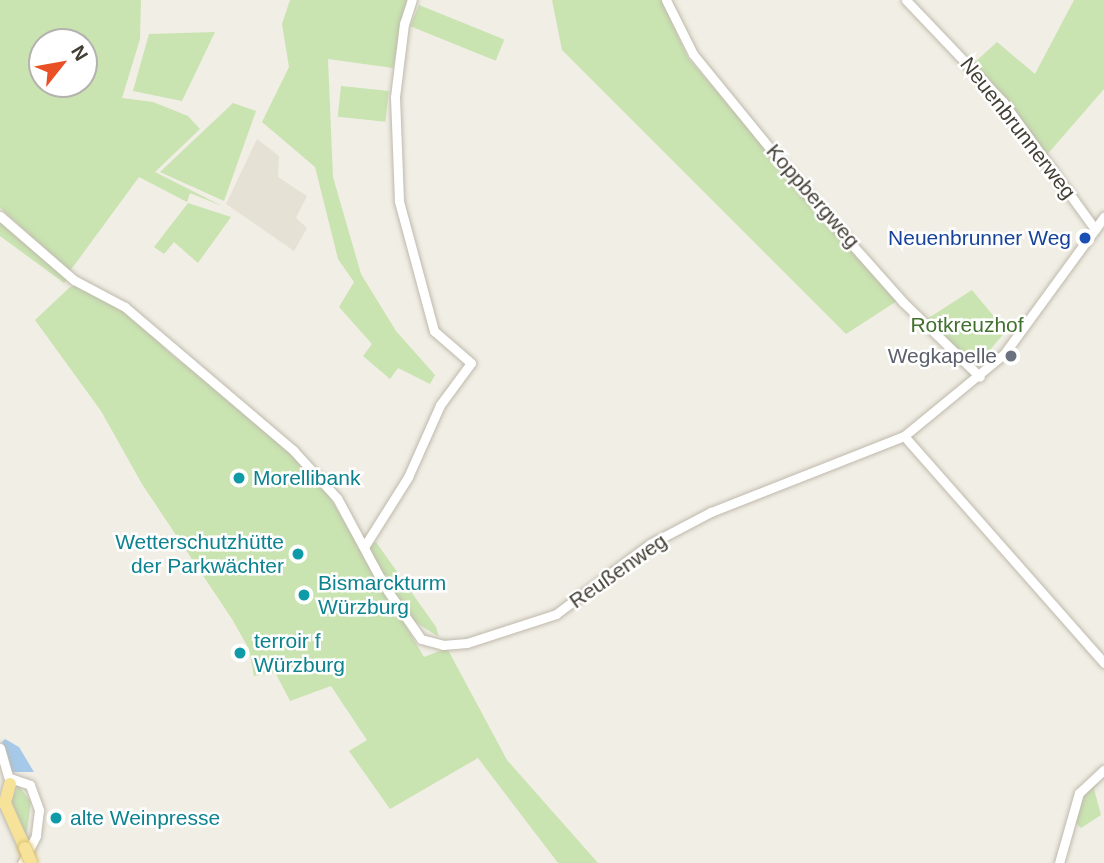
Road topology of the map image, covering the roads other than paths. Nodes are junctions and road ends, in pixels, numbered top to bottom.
1 (412, 0) edge
2 (666, 0) edge
3 (906, 0) edge
4 (0, 216) edge
5 (1104, 217) edge
6 (1095, 229) junction
7 (980, 377) junction
8 (904, 436) junction
9 (364, 547) junction
10 (1104, 663) edge
11 (0, 748) edge
12 (1104, 770) edge
13 (7, 780) edge
14 (0, 811) edge
15 (23, 857) edge
16 (31, 863) edge
17 (1059, 863) edge

1 - 9 street
2 - 7 street, Koppbergweg
3 - 6 street, Neuenbrunnerweg
4 - 9 street, Reußenweg
5 - 6 street
6 - 7 street
7 - 8 street
8 - 9 street, Reußenweg
8 - 10 street
11 - 13 street
12 - 17 street
13 - 15 main road
13 - 15 street
14 - 15 main road
15 - 16 main road, bridge

